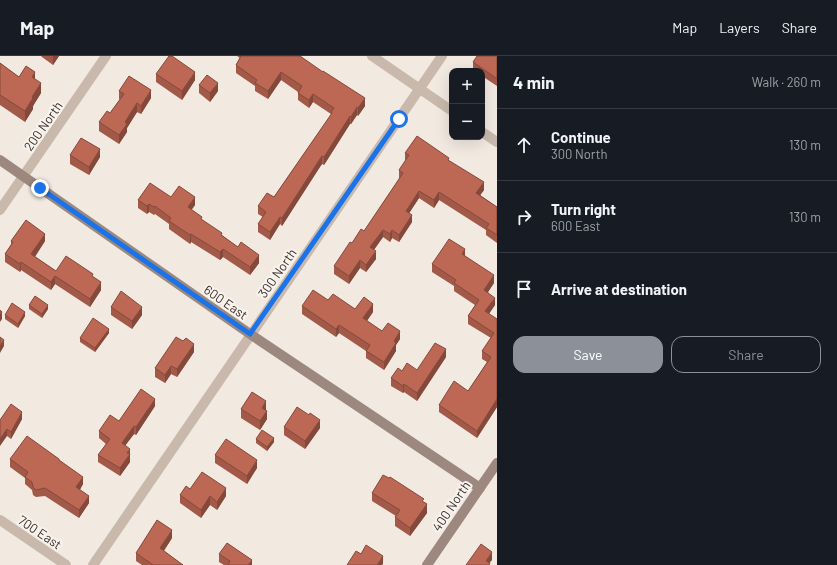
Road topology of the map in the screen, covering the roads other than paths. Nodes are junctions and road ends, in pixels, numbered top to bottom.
1 (106, 56) edge
2 (372, 56) edge
3 (442, 56) edge
4 (419, 89) junction
5 (449, 109) edge
6 (485, 134) edge
7 (497, 142) edge
8 (0, 160) edge
9 (23, 176) junction
10 (0, 210) edge
11 (250, 334) junction
12 (497, 463) edge
13 (480, 488) junction
14 (0, 520) edge
15 (66, 565) edge
16 (93, 565) edge
17 (427, 565) edge

1 - 9 street, 200 North
2 - 4 street
3 - 4 street, 300 North
4 - 5 street
4 - 11 street, 300 North
6 - 7 street
8 - 9 street, 600 East
9 - 10 street, 200 North
9 - 11 street, 600 East
11 - 13 street, 600 East
11 - 16 street, 300 North
12 - 13 street, 400 North
13 - 17 street, 400 North
14 - 15 street, 700 East

